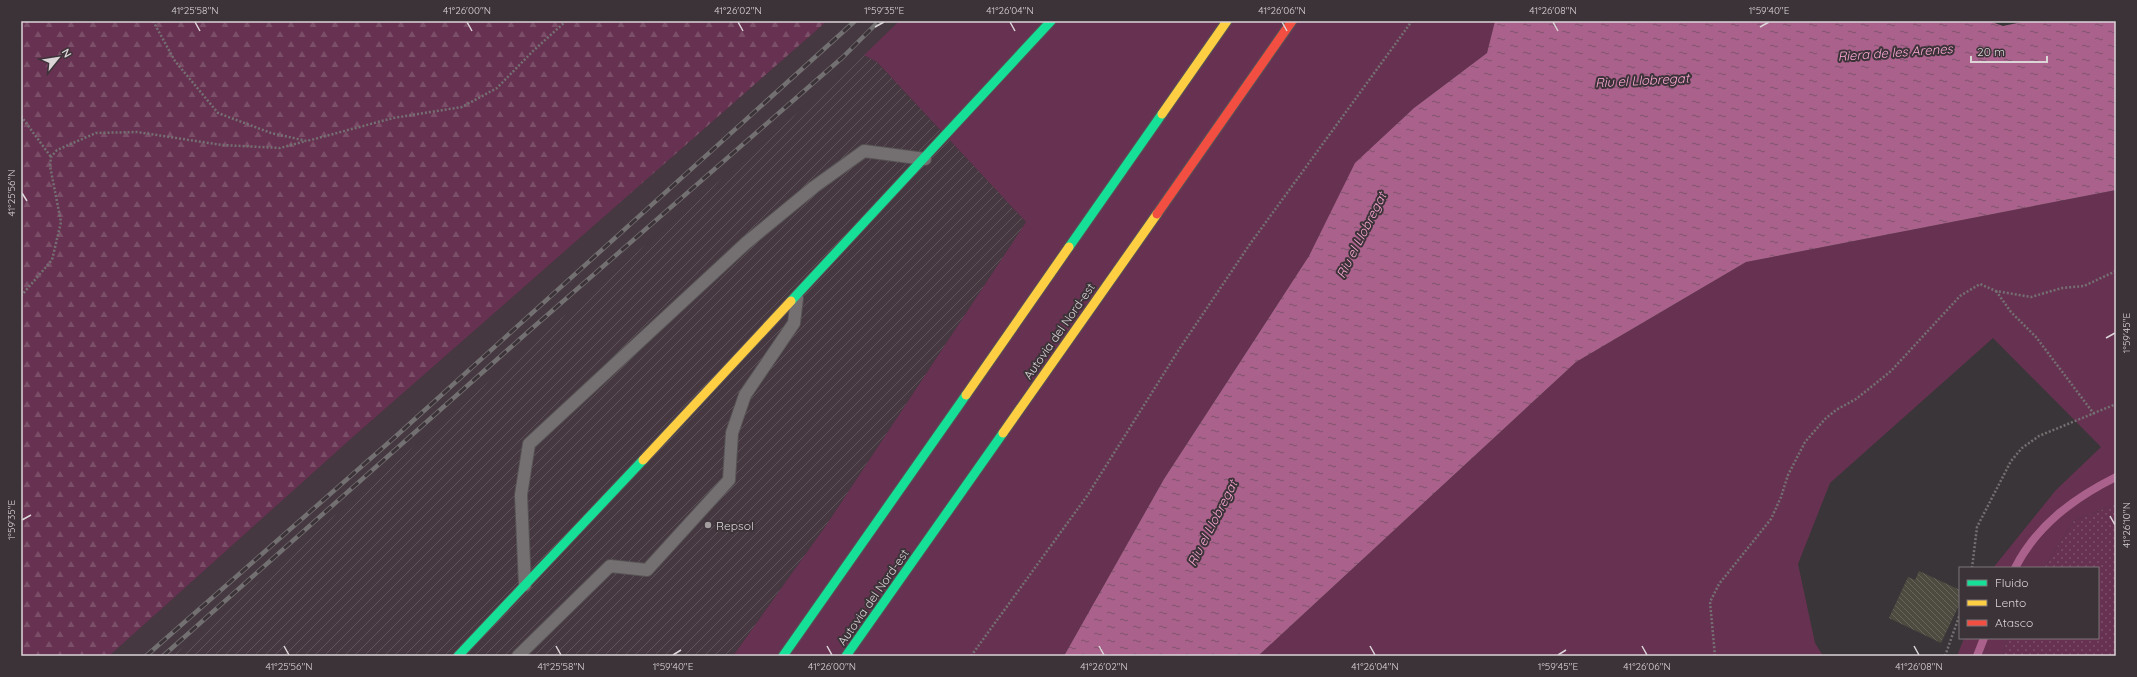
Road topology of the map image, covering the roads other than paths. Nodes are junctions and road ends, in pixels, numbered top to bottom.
1 (1051, 21) edge
2 (1227, 21) edge
3 (1292, 21) edge
4 (925, 159) junction
5 (797, 293) junction
6 (526, 586) junction
7 (458, 656) edge
8 (518, 656) edge
9 (783, 656) edge
10 (846, 656) edge

1 - 4 main road
2 - 9 main road
3 - 10 main road, Autovia del Nord-est
4 - 5 main road
4 - 6 lane
5 - 6 main road
5 - 8 lane
6 - 7 main road

